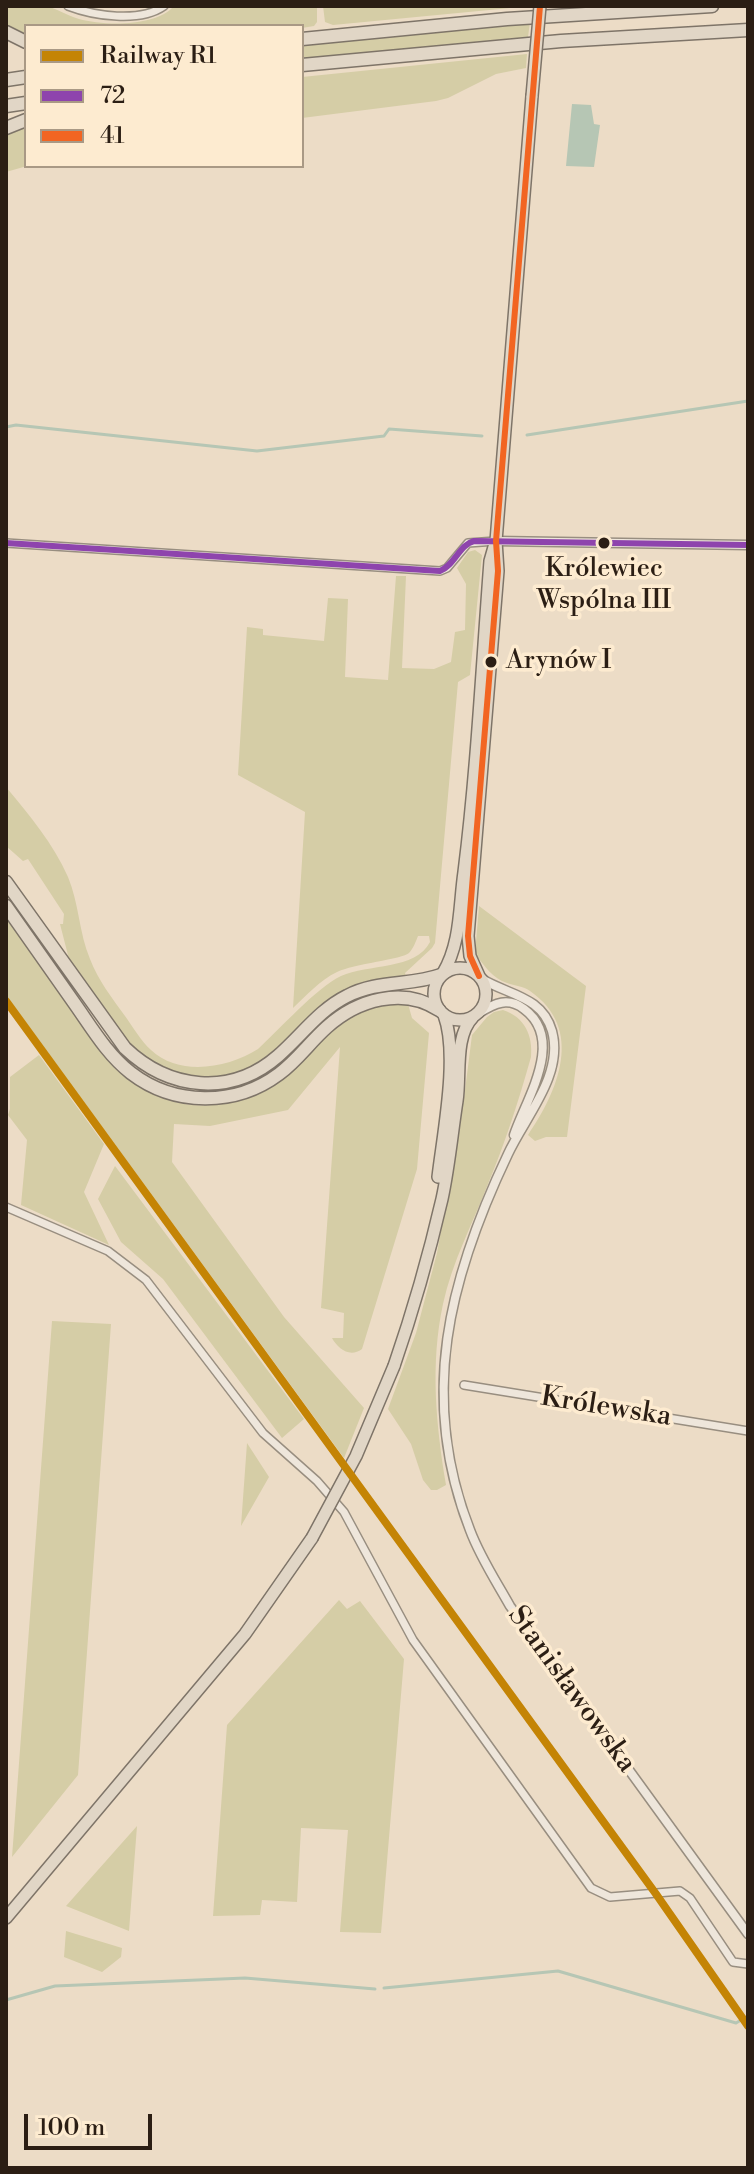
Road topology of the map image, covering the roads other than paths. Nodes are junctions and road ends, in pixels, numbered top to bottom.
1 (68, 6) edge
2 (164, 6) edge
3 (540, 6) edge
4 (712, 6) edge
5 (748, 30) edge
6 (6, 32) edge
7 (304, 39) edge
8 (24, 41) edge
9 (304, 65) edge
10 (496, 541) junction
11 (6, 543) edge
12 (748, 545) edge
13 (6, 882) edge
14 (6, 906) edge
15 (442, 974) junction
16 (480, 977) junction
17 (441, 1013) junction
18 (476, 1015) junction
19 (509, 1153) junction
20 (6, 1207) edge
21 (425, 1265) junction
22 (464, 1385) dead end
23 (748, 1431) edge
24 (6, 1918) edge
25 (748, 1934) edge
26 (748, 1964) edge

1 - 2 street
3 - 10 main road, bridge
4 - 7 highway
5 - 9 highway
6 - 8 highway
10 - 11 street
10 - 12 street
10 - 15 main road
10 - 16 main road
13 - 15 highway
14 - 17 highway
15 - 16 main road
15 - 17 main road
16 - 18 main road
16 - 19 street
17 - 18 main road
17 - 21 main road
18 - 19 street
18 - 21 main road
19 - 25 street, Stanisławowska
20 - 26 street
21 - 24 main road, bridge
22 - 23 street, Królewska

